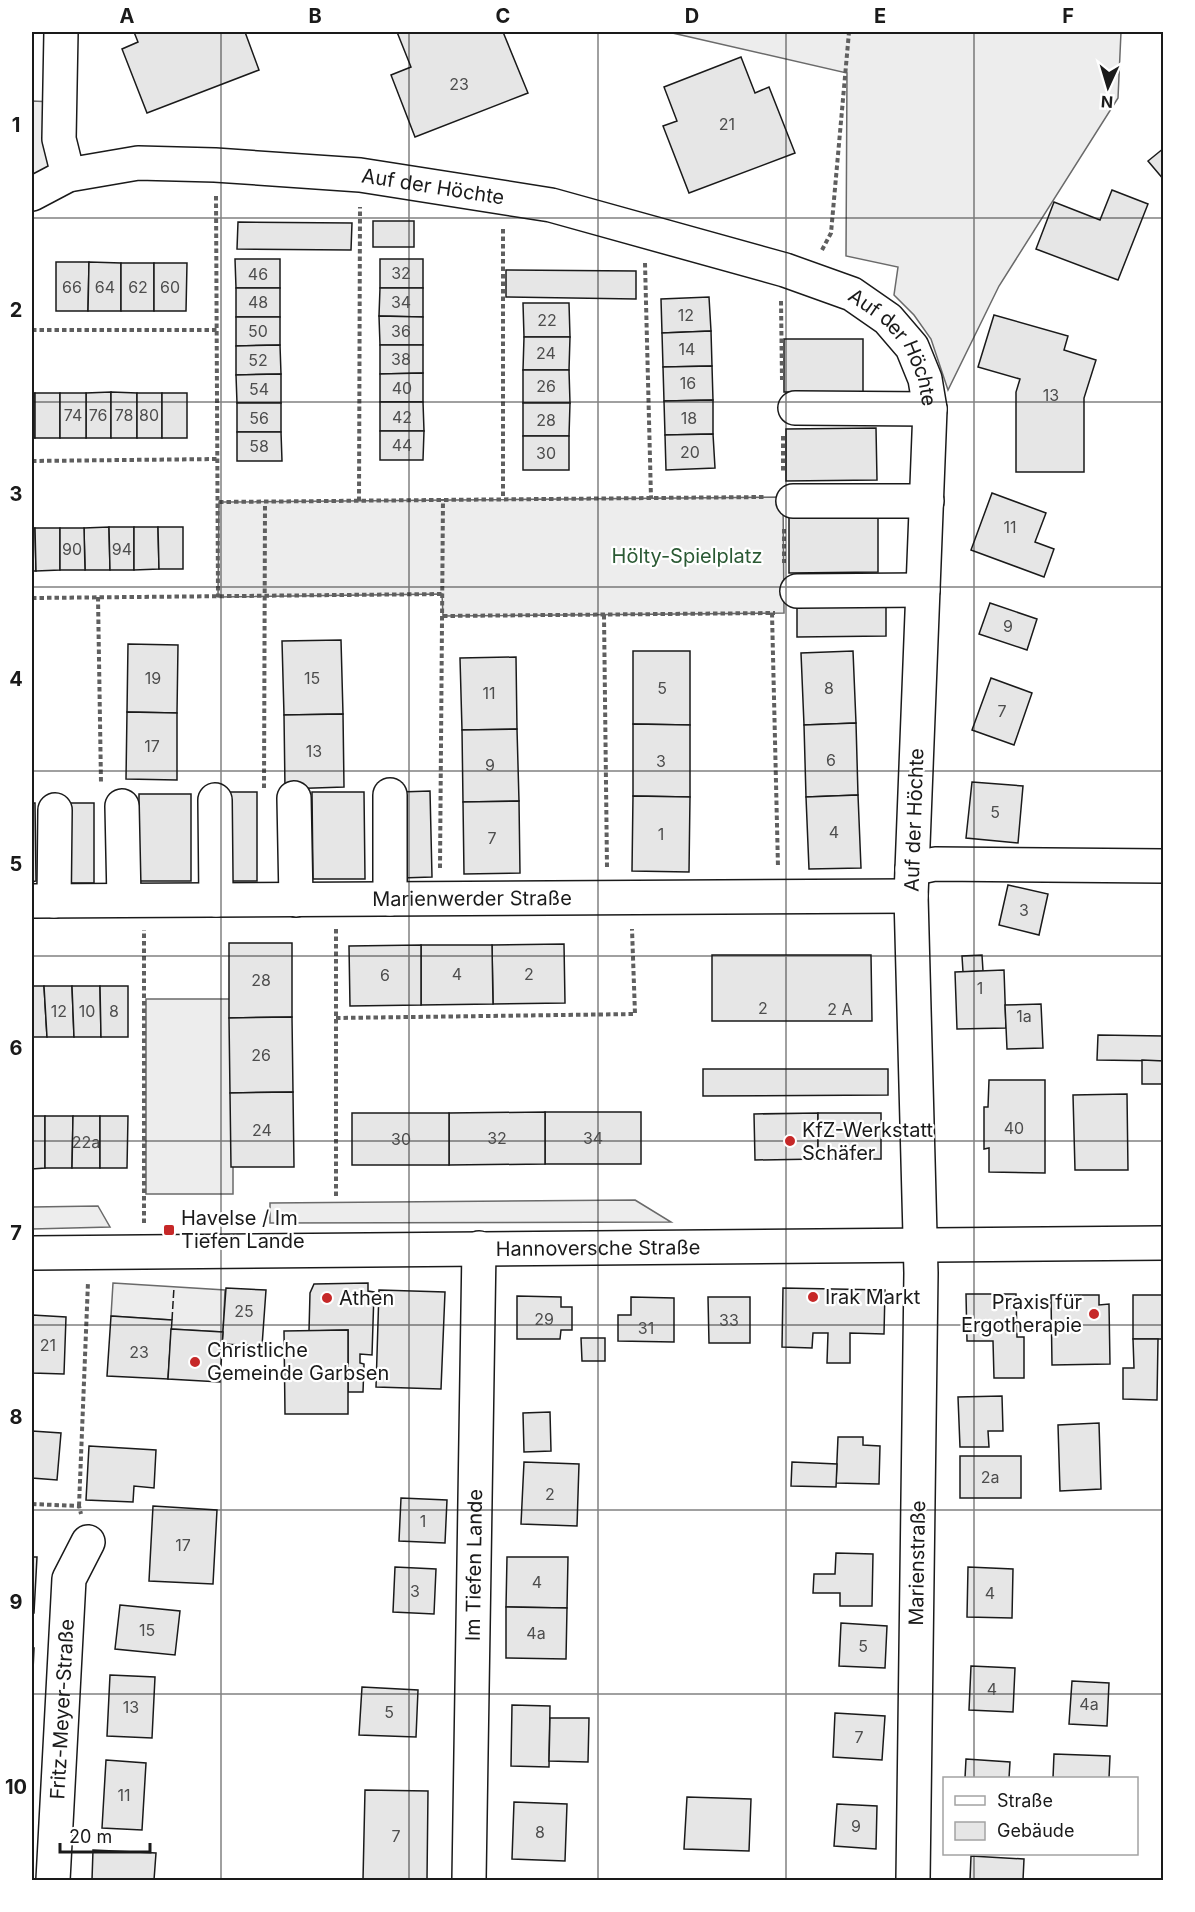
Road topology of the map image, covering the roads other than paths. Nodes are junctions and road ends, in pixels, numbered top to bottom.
1 (61, 32) edge
2 (68, 176) junction
3 (32, 194) edge
4 (787, 406) road end
5 (930, 409) junction
6 (788, 499) road end
7 (927, 501) junction
8 (923, 590) junction
9 (797, 591) dead end
10 (279, 795) road end
11 (390, 795) dead end
12 (111, 800) road end
13 (215, 800) dead end
14 (55, 810) dead end
15 (1164, 866) edge
16 (912, 883) junction
17 (390, 899) junction
18 (134, 900) junction
19 (216, 900) junction
20 (296, 900) junction
21 (43, 901) edge
22 (1164, 1243) edge
23 (920, 1246) junction
24 (479, 1248) junction
25 (32, 1253) edge
26 (88, 1542) road end
27 (53, 1881) edge
28 (469, 1881) edge
29 (913, 1881) edge

1 - 2 street
2 - 3 street, Auf der Höchte
2 - 5 street, Auf der Höchte
4 - 5 street
5 - 7 street, Auf der Höchte
6 - 7 street
7 - 8 street, Auf der Höchte
8 - 9 street
8 - 16 street, Auf der Höchte
10 - 20 street
11 - 17 street
12 - 18 street
13 - 19 street
14 - 21 street
15 - 16 street, Marienwerder Straße
16 - 17 street, Marienwerder Straße
16 - 23 street, Auf der Höchte
17 - 20 street, Marienwerder Straße
18 - 19 street, Marienwerder Straße
18 - 21 street, Marienwerder Straße
19 - 20 street, Marienwerder Straße
22 - 23 street, Hannoversche Straße
23 - 24 street, Hannoversche Straße
23 - 29 street, Marienstraße
24 - 25 street, Hannoversche Straße
24 - 28 street, Im Tiefen Lande
26 - 27 street, Fritz-Meyer-Straße

